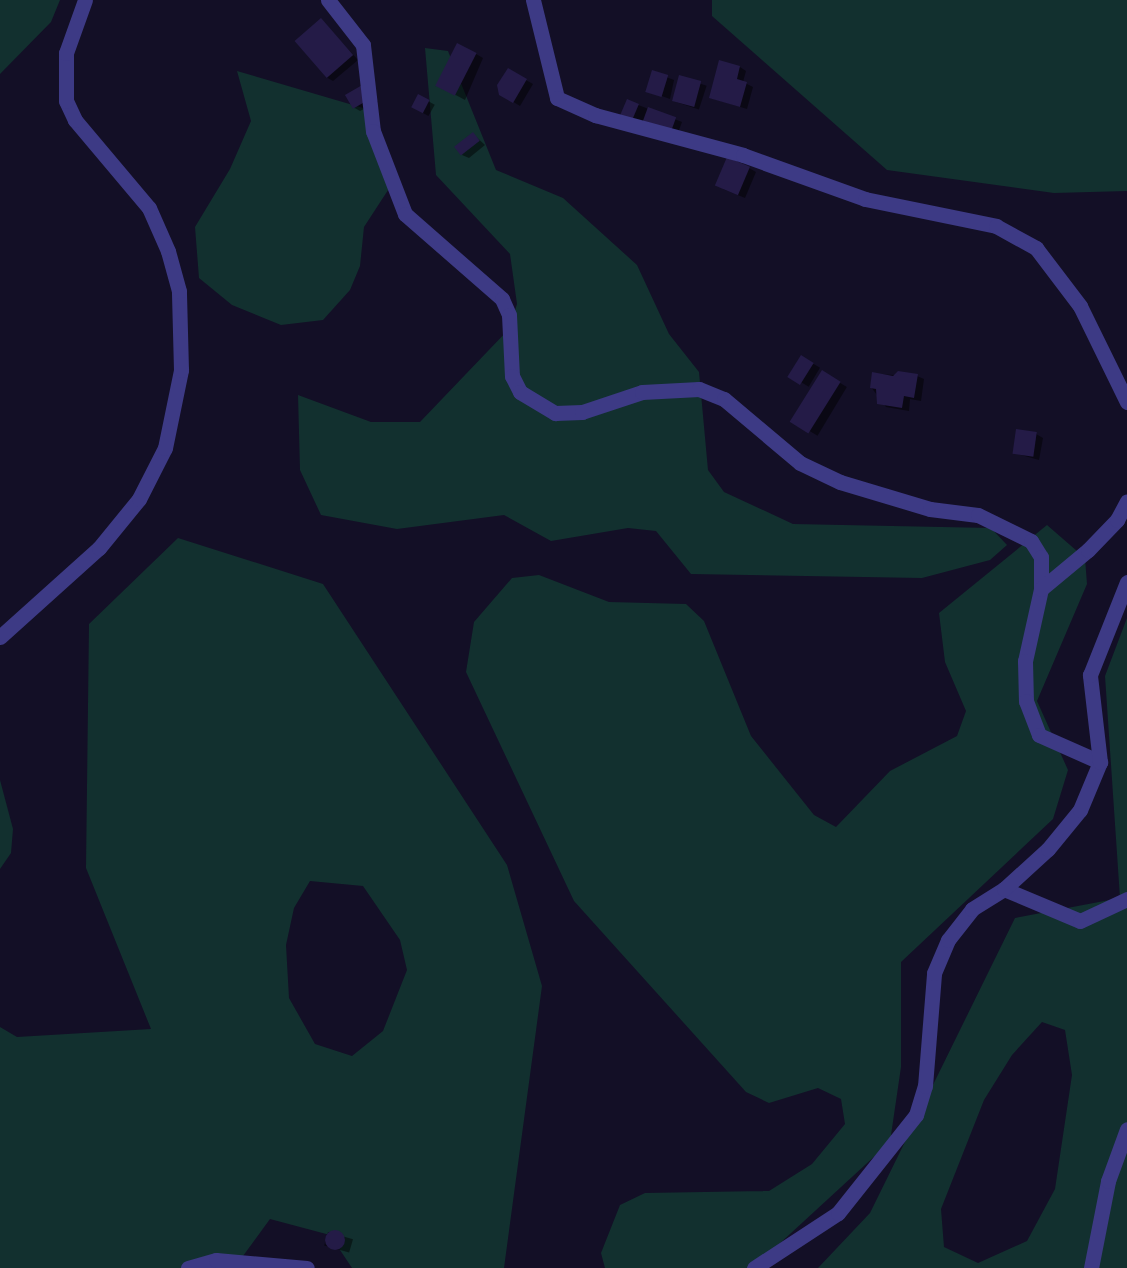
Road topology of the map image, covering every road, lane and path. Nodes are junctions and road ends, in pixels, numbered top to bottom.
1 (85, 0) edge
2 (328, 0) edge
3 (534, 0) edge
4 (1127, 402) edge
5 (1127, 501) edge
6 (1127, 582) edge
7 (1041, 589) junction
8 (0, 638) edge
9 (1100, 762) junction
10 (1004, 889) junction
11 (1127, 899) edge
12 (1127, 1129) edge
13 (188, 1268) edge
14 (308, 1268) edge
15 (754, 1268) edge
16 (1091, 1268) edge

1 - 8 street
2 - 7 street
3 - 4 street
5 - 7 street
6 - 9 street
7 - 9 street
9 - 10 street
10 - 11 street
10 - 15 street
12 - 16 street
13 - 14 street

